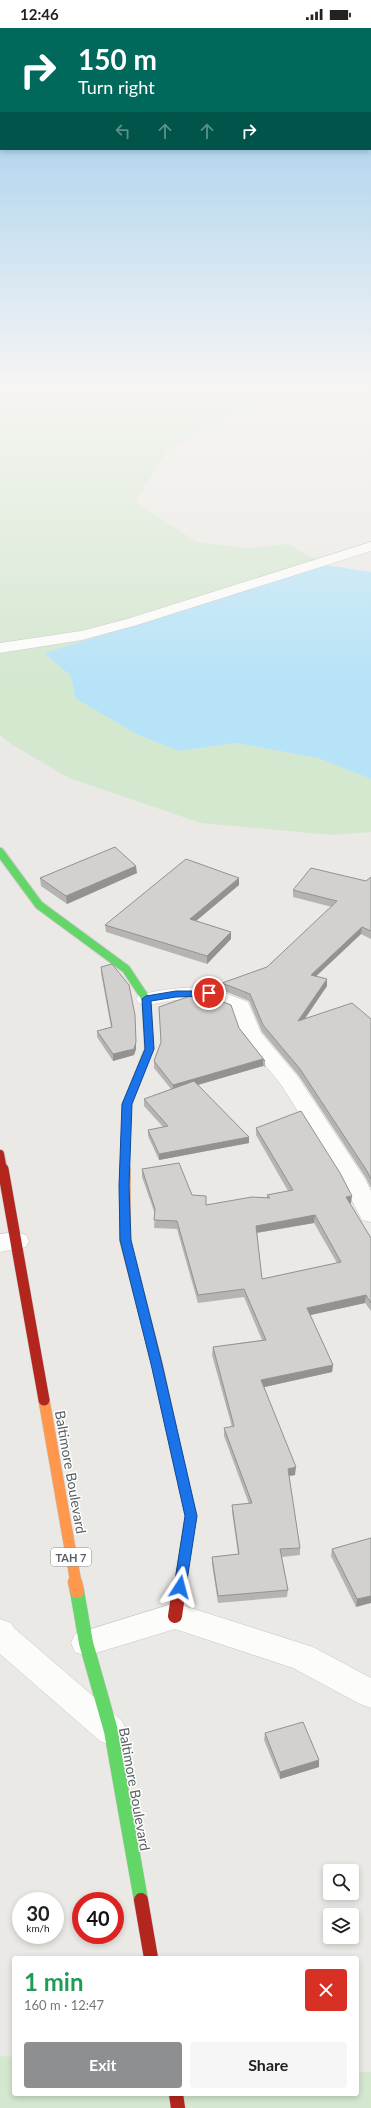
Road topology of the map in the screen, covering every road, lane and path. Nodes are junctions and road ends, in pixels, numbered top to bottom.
1 (371, 546) edge
2 (0, 648) edge
3 (0, 852) edge
4 (146, 999) junction
5 (0, 1154) edge
6 (371, 1214) edge
7 (9, 1242) edge
8 (175, 1616) junction
9 (0, 1632) edge
10 (86, 1643) junction
11 (371, 1694) edge
12 (111, 1731) junction
13 (151, 1956) edge
14 (176, 2096) edge
15 (178, 2108) edge

1 - 2 street
3 - 4 main road
4 - 6 street
4 - 8 main road
5 - 7 main road, Baltimore Boulevard / TAH 7
7 - 10 main road, Baltimore Boulevard / TAH 7
8 - 10 street
8 - 11 street
9 - 12 street
10 - 12 main road, Baltimore Boulevard / TAH 7
12 - 13 main road, Baltimore Boulevard / TAH 7
14 - 15 main road

